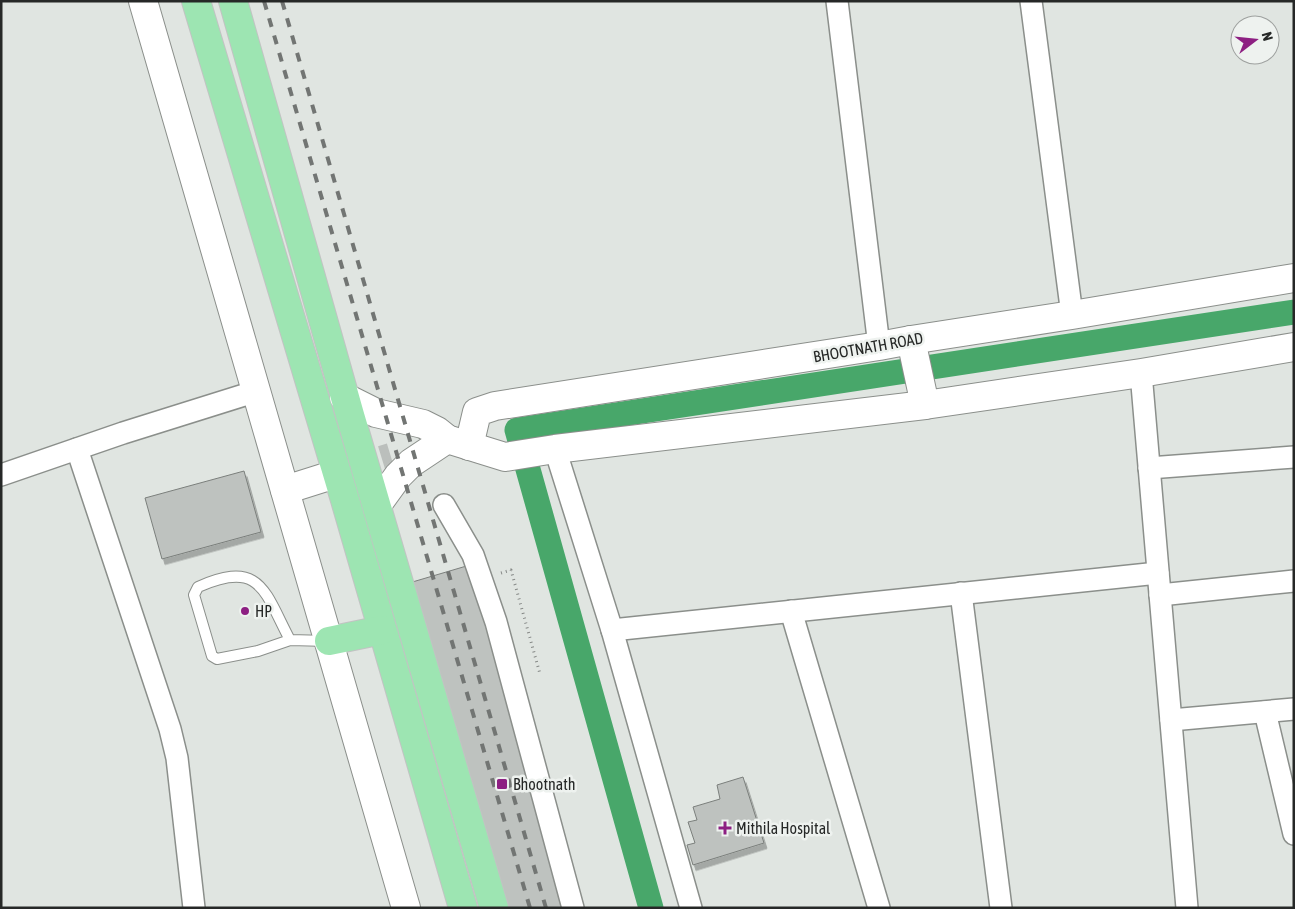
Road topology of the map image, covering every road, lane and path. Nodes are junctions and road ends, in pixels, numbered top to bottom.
1 (143, 1) edge
2 (196, 1) edge
3 (233, 1) edge
4 (837, 1) edge
5 (1031, 1) edge
6 (1294, 278) edge
7 (1072, 315) junction
8 (912, 344) junction
9 (879, 346) junction
10 (1294, 347) edge
11 (1141, 372) junction
12 (256, 391) junction
13 (344, 397) junction
14 (924, 398) junction
15 (458, 443) junction
16 (78, 449) junction
17 (551, 450) junction
18 (390, 457) tunnel mouth
19 (1294, 457) edge
20 (1149, 468) junction
21 (1, 475) edge
22 (323, 478) tunnel mouth
23 (285, 490) junction
24 (377, 505) junction
25 (444, 505) dead end
26 (1158, 573) junction
27 (1294, 581) edge
28 (962, 594) junction
29 (1160, 595) junction
30 (520, 602) dead end
31 (791, 611) junction
32 (382, 630) junction
33 (612, 630) junction
34 (290, 640) junction
35 (329, 641) junction
36 (540, 674) dead end
37 (1294, 710) edge
38 (1265, 712) junction
39 (1171, 720) junction
40 (1294, 834) edge
41 (194, 908) edge
42 (406, 908) edge
43 (463, 908) edge
44 (494, 908) edge
45 (573, 908) edge
46 (691, 908) edge
47 (879, 908) edge
48 (1000, 908) edge
49 (1187, 908) edge

1 - 12 street
2 - 32 highway
3 - 13 highway
4 - 9 street
5 - 7 street
6 - 7 street, BHOOTNATH ROAD
7 - 8 street, BHOOTNATH ROAD
8 - 9 street, BHOOTNATH ROAD
8 - 14 street
9 - 15 street, BHOOTNATH ROAD
10 - 11 street
11 - 14 street
11 - 20 street
12 - 16 street
12 - 23 street
13 - 15 street
13 - 24 highway
14 - 17 street
15 - 17 street
15 - 18 street
15 - 24 street
16 - 21 street
16 - 41 street
17 - 33 street
19 - 20 street
20 - 26 street
22 - 23 street
23 - 35 street
24 - 44 highway
25 - 45 street
26 - 28 street
26 - 29 street
27 - 29 street
28 - 31 street
28 - 48 street
29 - 39 street
30 - 36 path
31 - 33 street
31 - 47 street
32 - 35 highway
32 - 43 highway
33 - 46 street
34 - 34 lane
34 - 35 lane
35 - 42 street
37 - 38 street
38 - 39 street
38 - 40 street
39 - 49 street

